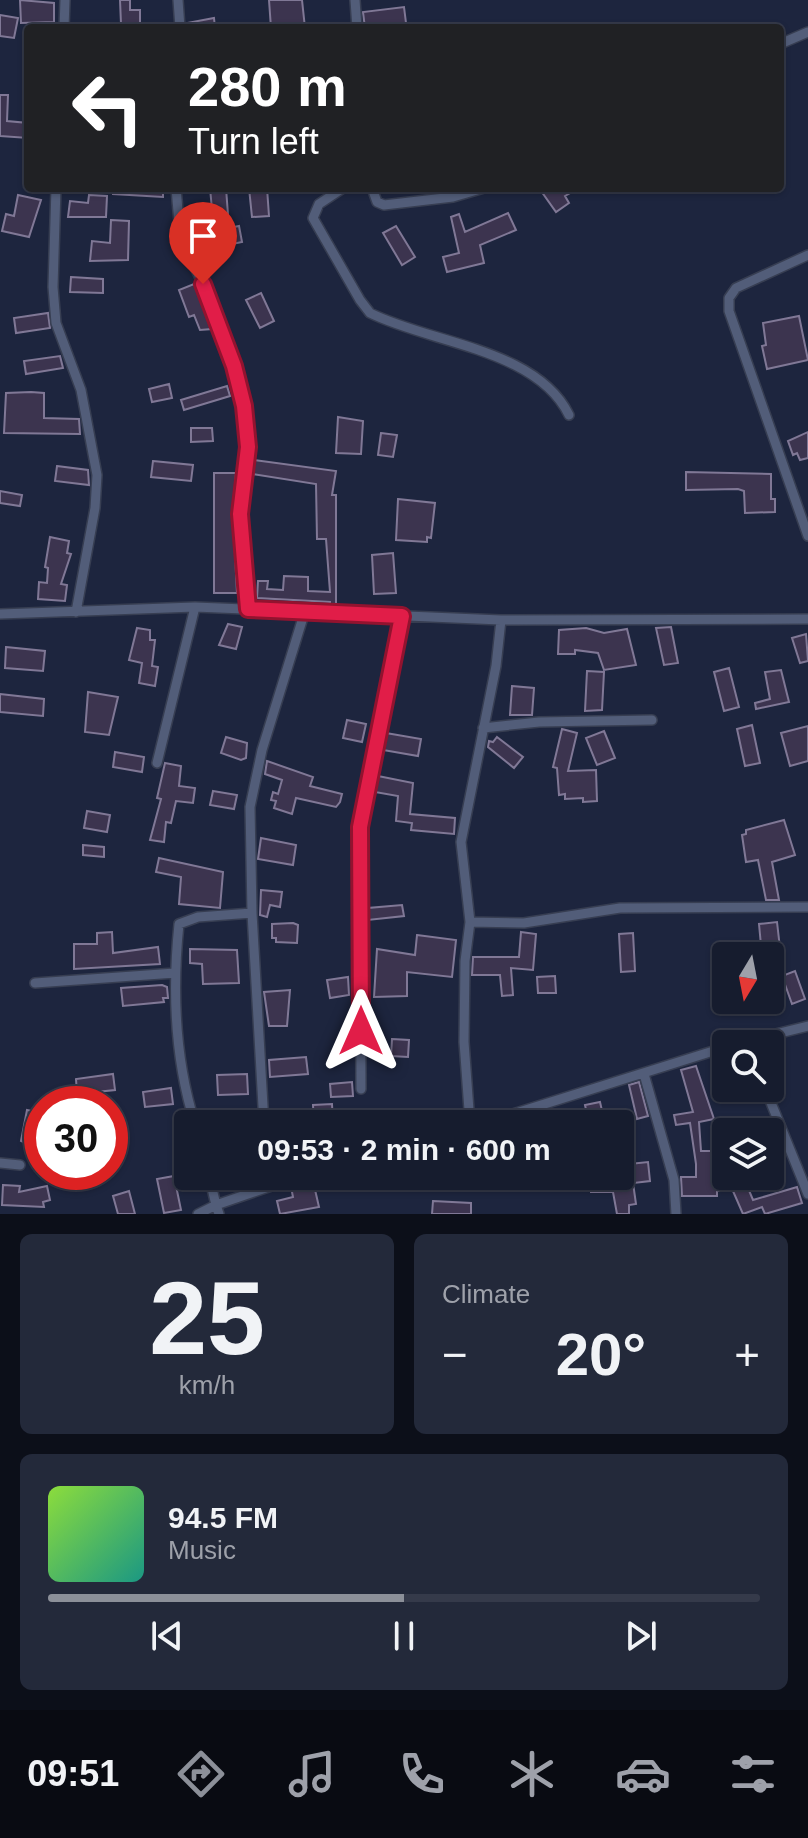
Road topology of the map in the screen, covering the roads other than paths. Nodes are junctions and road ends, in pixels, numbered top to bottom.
1 (65, 0) edge
2 (178, 0) edge
3 (355, 0) edge
4 (64, 24) edge
5 (180, 24) edge
6 (357, 24) edge
7 (808, 32) edge
8 (784, 42) edge
9 (56, 192) edge
10 (176, 192) edge
11 (337, 192) edge
12 (373, 192) edge
13 (470, 192) edge
14 (808, 255) edge
15 (569, 415) dead end
16 (808, 536) edge
17 (195, 607) junction
18 (248, 609) junction
19 (305, 611) junction
20 (76, 612) junction
21 (0, 614) edge
22 (402, 616) junction
23 (808, 619) edge
24 (501, 620) junction
25 (652, 720) dead end
26 (483, 728) junction
27 (157, 763) dead end
28 (808, 907) edge
29 (252, 913) junction
30 (470, 922) junction
31 (175, 973) junction
32 (35, 983) dead end
33 (808, 1026) edge
34 (784, 1032) edge
35 (712, 1052) edge
36 (644, 1074) junction
37 (361, 1089) dead end
38 (771, 1102) edge
39 (190, 1110) edge
40 (263, 1110) edge
41 (469, 1110) edge
42 (527, 1110) edge
43 (0, 1163) edge
44 (20, 1165) dead end
45 (212, 1190) edge
46 (255, 1190) edge
47 (808, 1194) edge
48 (217, 1210) edge
49 (198, 1214) edge
50 (676, 1214) edge

1 - 4 street
2 - 5 street
3 - 6 street
7 - 8 street
9 - 20 street
10 - 18 street
11 - 15 street
12 - 13 street
14 - 16 street
17 - 18 street
17 - 20 street
17 - 27 street
18 - 19 street
19 - 22 street
19 - 29 street
20 - 21 street
22 - 24 street
22 - 37 street
23 - 24 street
24 - 26 street
25 - 26 street
26 - 30 street
28 - 30 street
29 - 31 street
29 - 40 street
30 - 41 street
31 - 32 street
31 - 39 street
33 - 34 street
35 - 36 street
36 - 42 street
36 - 50 street
38 - 47 street
43 - 44 street
45 - 48 street
46 - 48 street
48 - 49 street

